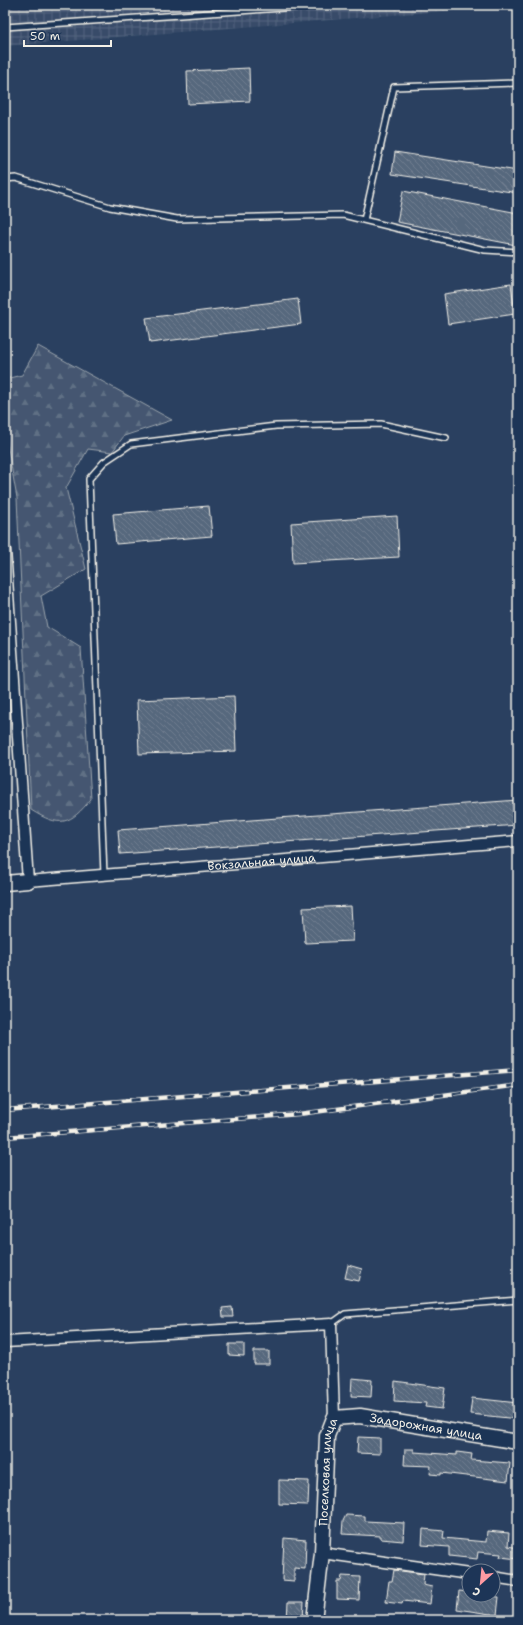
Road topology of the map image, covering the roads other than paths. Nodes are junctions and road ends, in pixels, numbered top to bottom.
1 (327, 5) edge
2 (312, 6) edge
3 (5, 26) edge
4 (518, 83) edge
5 (5, 179) edge
6 (364, 220) junction
7 (518, 252) edge
8 (446, 438) dead end
9 (5, 550) edge
10 (518, 841) edge
11 (104, 876) junction
12 (28, 881) junction
13 (5, 883) edge
14 (518, 1300) edge
15 (331, 1324) junction
16 (5, 1342) edge
17 (334, 1418) junction
18 (518, 1442) edge
19 (322, 1553) junction
20 (461, 1573) edge
21 (501, 1578) edge
22 (518, 1581) edge
23 (314, 1620) edge

1 - 2 lane
2 - 3 lane
4 - 6 lane
5 - 6 lane
6 - 7 lane
8 - 11 lane
9 - 12 street
10 - 11 street, Вокзальная улица
11 - 12 street, Вокзальная улица
12 - 13 street, Вокзальная улица
14 - 15 lane
15 - 16 street
15 - 17 street, Поселковая улица
17 - 18 street, Задорожная улица
17 - 19 street, Поселковая улица
19 - 20 street
19 - 23 street, Поселковая улица
21 - 22 street

